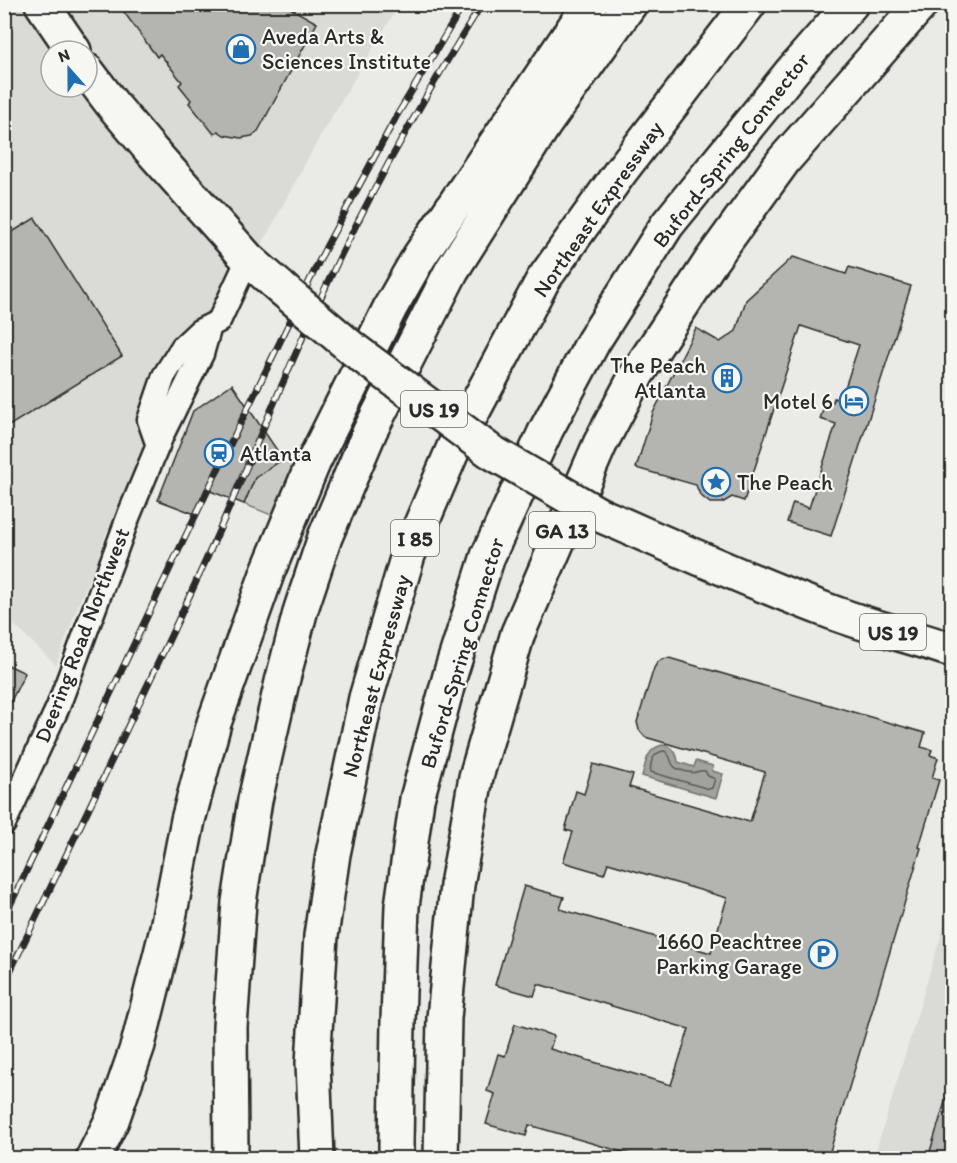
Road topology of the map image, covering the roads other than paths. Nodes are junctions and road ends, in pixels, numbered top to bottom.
1 (42, 4) edge
2 (590, 4) edge
3 (630, 4) edge
4 (749, 4) edge
5 (851, 4) edge
6 (921, 4) edge
7 (66, 39) edge
8 (99, 87) edge
9 (248, 259) junction
10 (952, 650) edge
11 (5, 823) edge
12 (230, 1157) edge
13 (93, 1158) edge
14 (317, 1158) edge
15 (398, 1158) edge
16 (441, 1158) edge

1 - 7 main road
2 - 13 main road
3 - 12 main road
4 - 14 main road, Northeast Expressway / I 85
5 - 15 main road, Buford-Spring Connector / GA 13
6 - 16 main road, GA 13
8 - 9 main road, US 19
9 - 10 main road, US 19, bridge
9 - 11 street, Deering Road Northwest

